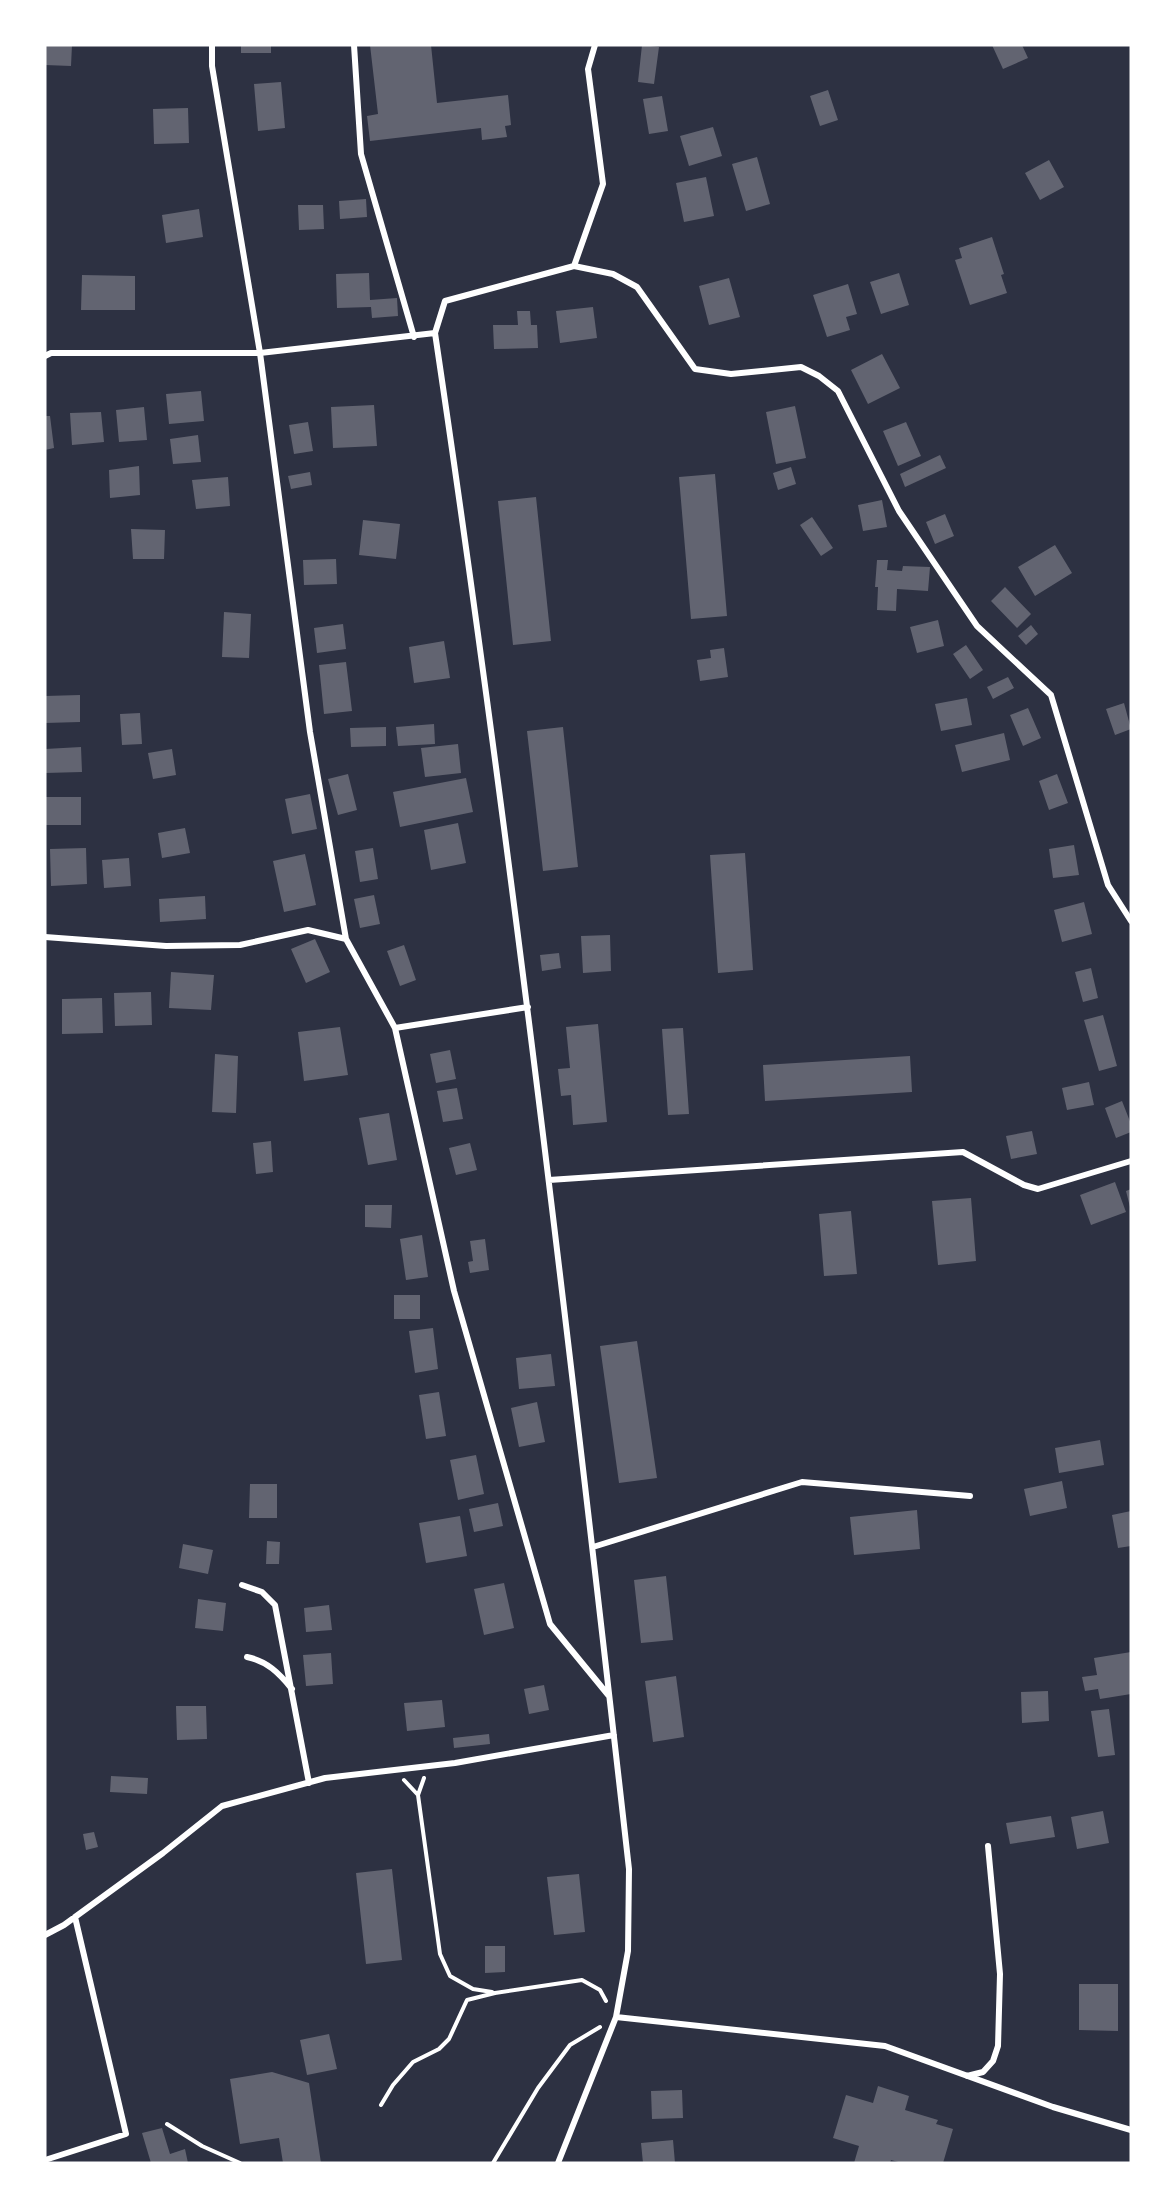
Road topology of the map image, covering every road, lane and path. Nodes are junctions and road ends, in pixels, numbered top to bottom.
1 (212, 45) edge
2 (354, 45) edge
3 (595, 45) edge
4 (574, 266) junction
5 (435, 333) junction
6 (414, 337) junction
7 (260, 353) junction
8 (45, 356) edge
9 (1131, 921) edge
10 (45, 937) edge
11 (346, 939) junction
12 (528, 1007) junction
13 (395, 1028) junction
14 (1131, 1161) edge
15 (549, 1180) junction
16 (970, 1496) dead end
17 (593, 1547) junction
18 (242, 1585) dead end
19 (247, 1657) dead end
20 (292, 1690) junction
21 (610, 1698) junction
22 (614, 1735) junction
23 (428, 1767) junction
24 (309, 1783) junction
25 (988, 1846) dead end
26 (75, 1917) junction
27 (45, 1935) edge
28 (495, 1993) junction
29 (616, 2017) junction
30 (966, 2076) junction
31 (381, 2105) dead end
32 (167, 2124) dead end
33 (1131, 2130) edge
34 (45, 2160) edge
35 (240, 2163) edge
36 (493, 2163) edge
37 (558, 2163) edge

1 - 7 street
2 - 6 street
3 - 4 street
4 - 5 street
4 - 9 street
5 - 6 street
5 - 12 street
6 - 7 street
7 - 8 street
7 - 11 street
10 - 11 street
11 - 13 street
12 - 13 street
12 - 15 street
13 - 21 street
14 - 15 street
15 - 17 street
16 - 17 street
17 - 21 street
18 - 20 street
19 - 20 street
20 - 24 street
21 - 22 street
22 - 23 street
22 - 29 street
23 - 24 street
23 - 28 path
24 - 26 street
25 - 30 street
26 - 27 street
26 - 34 street
28 - 29 path
28 - 31 path
29 - 30 street
29 - 36 path
29 - 37 street
30 - 33 street
32 - 35 path

